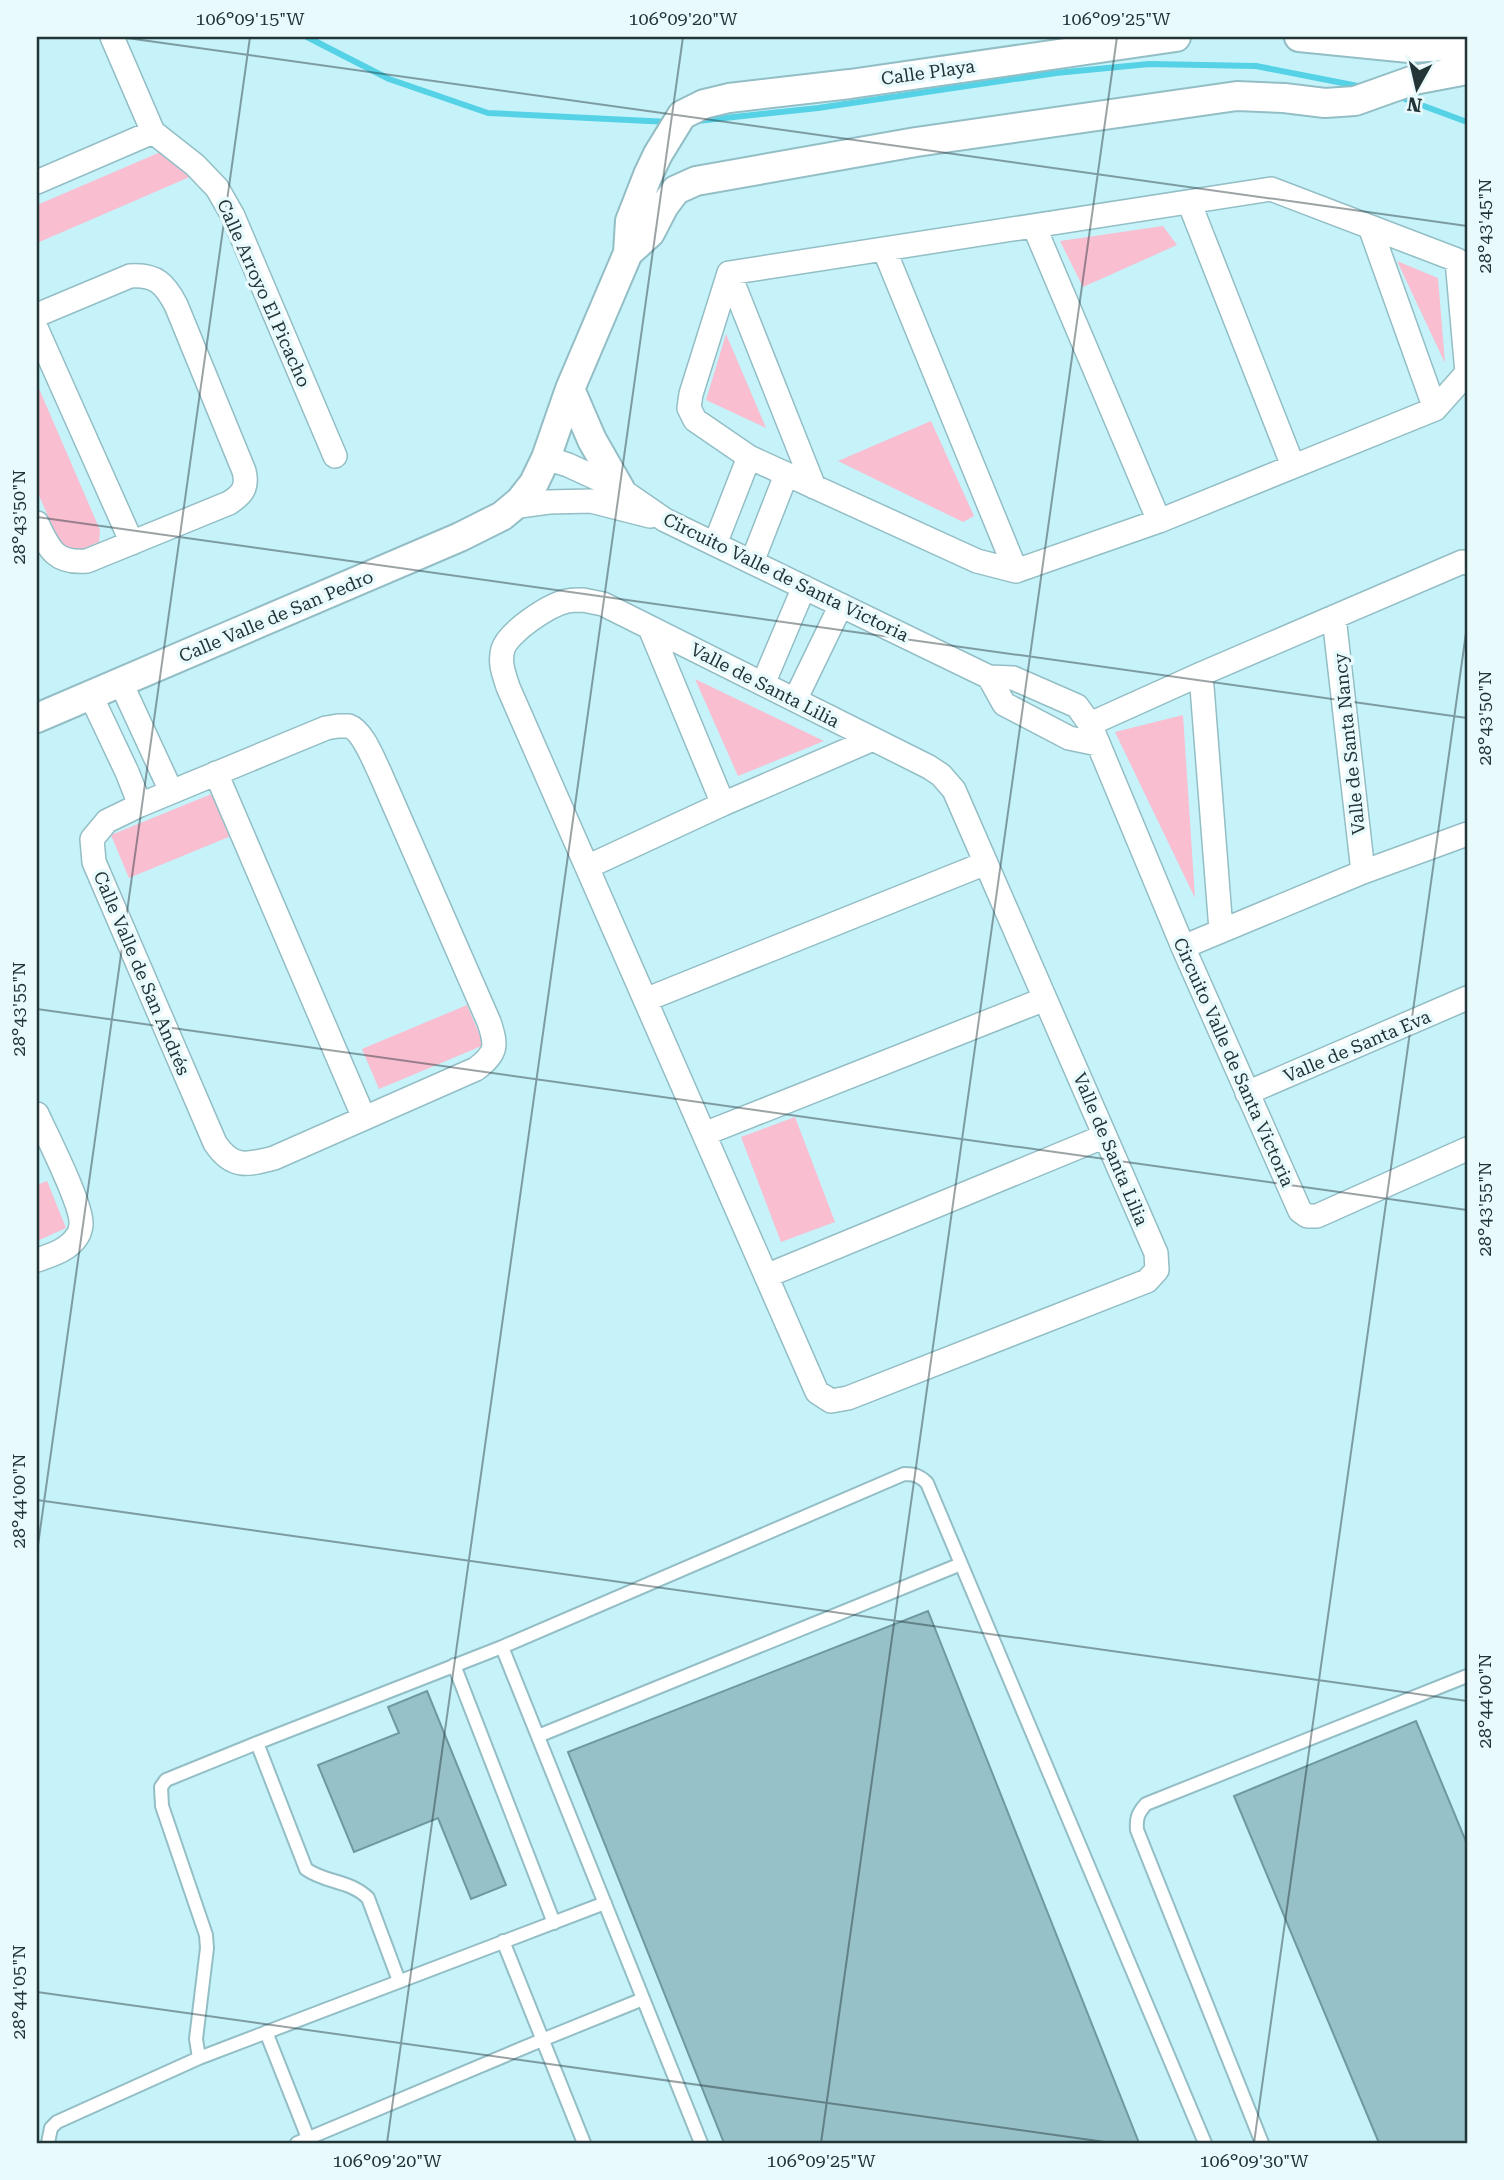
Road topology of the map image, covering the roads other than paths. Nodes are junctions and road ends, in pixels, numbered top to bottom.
1 (112, 37) edge
2 (1176, 37) edge
3 (1299, 37) edge
4 (1467, 45) edge
5 (1467, 70) edge
6 (153, 132) junction
7 (37, 182) edge
8 (1189, 202) junction
9 (1034, 226) junction
10 (1370, 227) junction
11 (884, 249) junction
12 (628, 253) junction
13 (729, 273) junction
14 (37, 315) edge
15 (37, 330) edge
16 (570, 389) junction
17 (1435, 409) junction
18 (335, 456) dead end
19 (749, 457) junction
20 (546, 458) junction
21 (1293, 466) junction
22 (786, 475) junction
23 (814, 487) junction
24 (621, 489) junction
25 (512, 507) junction
26 (665, 520) junction
27 (1159, 521) junction
28 (37, 523) edge
29 (132, 543) junction
30 (715, 544) junction
31 (752, 562) junction
32 (1467, 563) edge
33 (1016, 571) junction
34 (804, 587) junction
35 (841, 605) junction
36 (1334, 617) junction
37 (650, 628) junction
38 (1201, 674) junction
39 (989, 677) junction
40 (121, 683) junction
41 (763, 684) junction
42 (91, 696) junction
43 (795, 701) junction
44 (37, 718) edge
45 (1094, 734) junction
46 (873, 739) junction
47 (216, 774) junction
48 (171, 791) junction
49 (723, 804) junction
50 (140, 805) junction
51 (1467, 834) edge
52 (986, 863) junction
53 (587, 867) junction
54 (1363, 872) junction
55 (1221, 930) junction
56 (1183, 947) junction
57 (1045, 999) junction
58 (1467, 999) edge
59 (645, 1000) junction
60 (1247, 1093) junction
61 (37, 1115) edge
62 (363, 1118) junction
63 (704, 1135) junction
64 (1105, 1136) junction
65 (1467, 1149) edge
66 (37, 1261) edge
67 (766, 1276) junction
68 (961, 1564) junction
69 (502, 1647) junction
70 (454, 1665) junction
71 (1467, 1676) edge
72 (538, 1736) junction
73 (257, 1743) junction
74 (605, 1903) junction
75 (554, 1923) junction
76 (503, 1941) junction
77 (399, 1981) junction
78 (643, 1999) junction
79 (266, 2032) junction
80 (542, 2040) junction
81 (199, 2058) junction
82 (305, 2142) edge
83 (48, 2143) edge
84 (583, 2143) edge
85 (701, 2143) edge
86 (1205, 2143) edge
87 (1262, 2143) edge

1 - 6 street, Calle Arroyo El Picacho
2 - 12 street, Calle Playa
3 - 4 street
5 - 12 street
6 - 7 street
6 - 18 street, Calle Arroyo El Picacho
8 - 9 street
8 - 10 street
8 - 21 street
9 - 11 street
9 - 27 street
10 - 17 street
10 - 17 street
11 - 13 street
11 - 33 street
12 - 16 street, Calle Valle de San Pedro
13 - 19 street
13 - 23 street
14 - 29 street
15 - 29 street
16 - 20 street, Calle Valle de San Pedro
16 - 24 street
17 - 21 street
19 - 22 street
19 - 30 street
20 - 24 street, Circuito Valle de Santa Victoria
20 - 25 street, Calle Valle de San Pedro
21 - 27 street
22 - 23 street
22 - 31 street
23 - 33 street
24 - 26 street, Circuito Valle de Santa Victoria
25 - 26 street, Calle Valle de San Pedro
25 - 40 street, Calle Valle de San Pedro
26 - 30 street, Circuito Valle de Santa Victoria
27 - 33 street
28 - 29 street
30 - 31 street, Circuito Valle de Santa Victoria
31 - 34 street, Circuito Valle de Santa Victoria
32 - 36 street
34 - 35 street, Circuito Valle de Santa Victoria
34 - 41 street
35 - 39 street, Circuito Valle de Santa Victoria
35 - 43 street
36 - 38 street
36 - 54 street, Valle de Santa Nancy
37 - 41 street, Valle de Santa Lilia
37 - 49 street
37 - 53 street, Valle de Santa Lilia
38 - 45 street
38 - 55 street
39 - 45 street, Circuito Valle de Santa Victoria
39 - 45 street
40 - 42 street, Calle Valle de San Pedro
40 - 48 street
41 - 43 street, Valle de Santa Lilia
42 - 44 street, Calle Valle de San Pedro
42 - 50 street
43 - 46 street, Valle de Santa Lilia
45 - 56 street, Circuito Valle de Santa Victoria
46 - 49 street
46 - 52 street, Valle de Santa Lilia
47 - 48 street, Calle Valle de San Andrés
47 - 62 street
47 - 62 street, Calle Valle de San Andrés
48 - 50 street, Calle Valle de San Andrés
49 - 53 street
50 - 62 street, Calle Valle de San Andrés
51 - 54 street
52 - 57 street, Valle de Santa Lilia
52 - 59 street
53 - 59 street, Valle de Santa Lilia
54 - 55 street
55 - 56 street
56 - 60 street, Circuito Valle de Santa Victoria
57 - 63 street
57 - 64 street, Valle de Santa Lilia
58 - 60 street, Valle de Santa Eva
59 - 63 street, Valle de Santa Lilia
60 - 65 street, Circuito Valle de Santa Victoria
61 - 66 street
63 - 67 street, Valle de Santa Lilia
64 - 67 street
64 - 67 street, Valle de Santa Lilia
68 - 69 lane
68 - 72 lane
68 - 86 lane
69 - 70 lane
69 - 72 lane
70 - 73 lane
70 - 75 lane
71 - 87 lane
72 - 74 lane
73 - 77 lane
73 - 81 lane
74 - 75 lane
74 - 78 lane
75 - 76 lane
76 - 77 lane
76 - 80 lane
77 - 79 lane
78 - 80 lane
78 - 85 lane
79 - 81 lane
79 - 82 lane
80 - 82 lane
80 - 84 lane
81 - 83 lane

